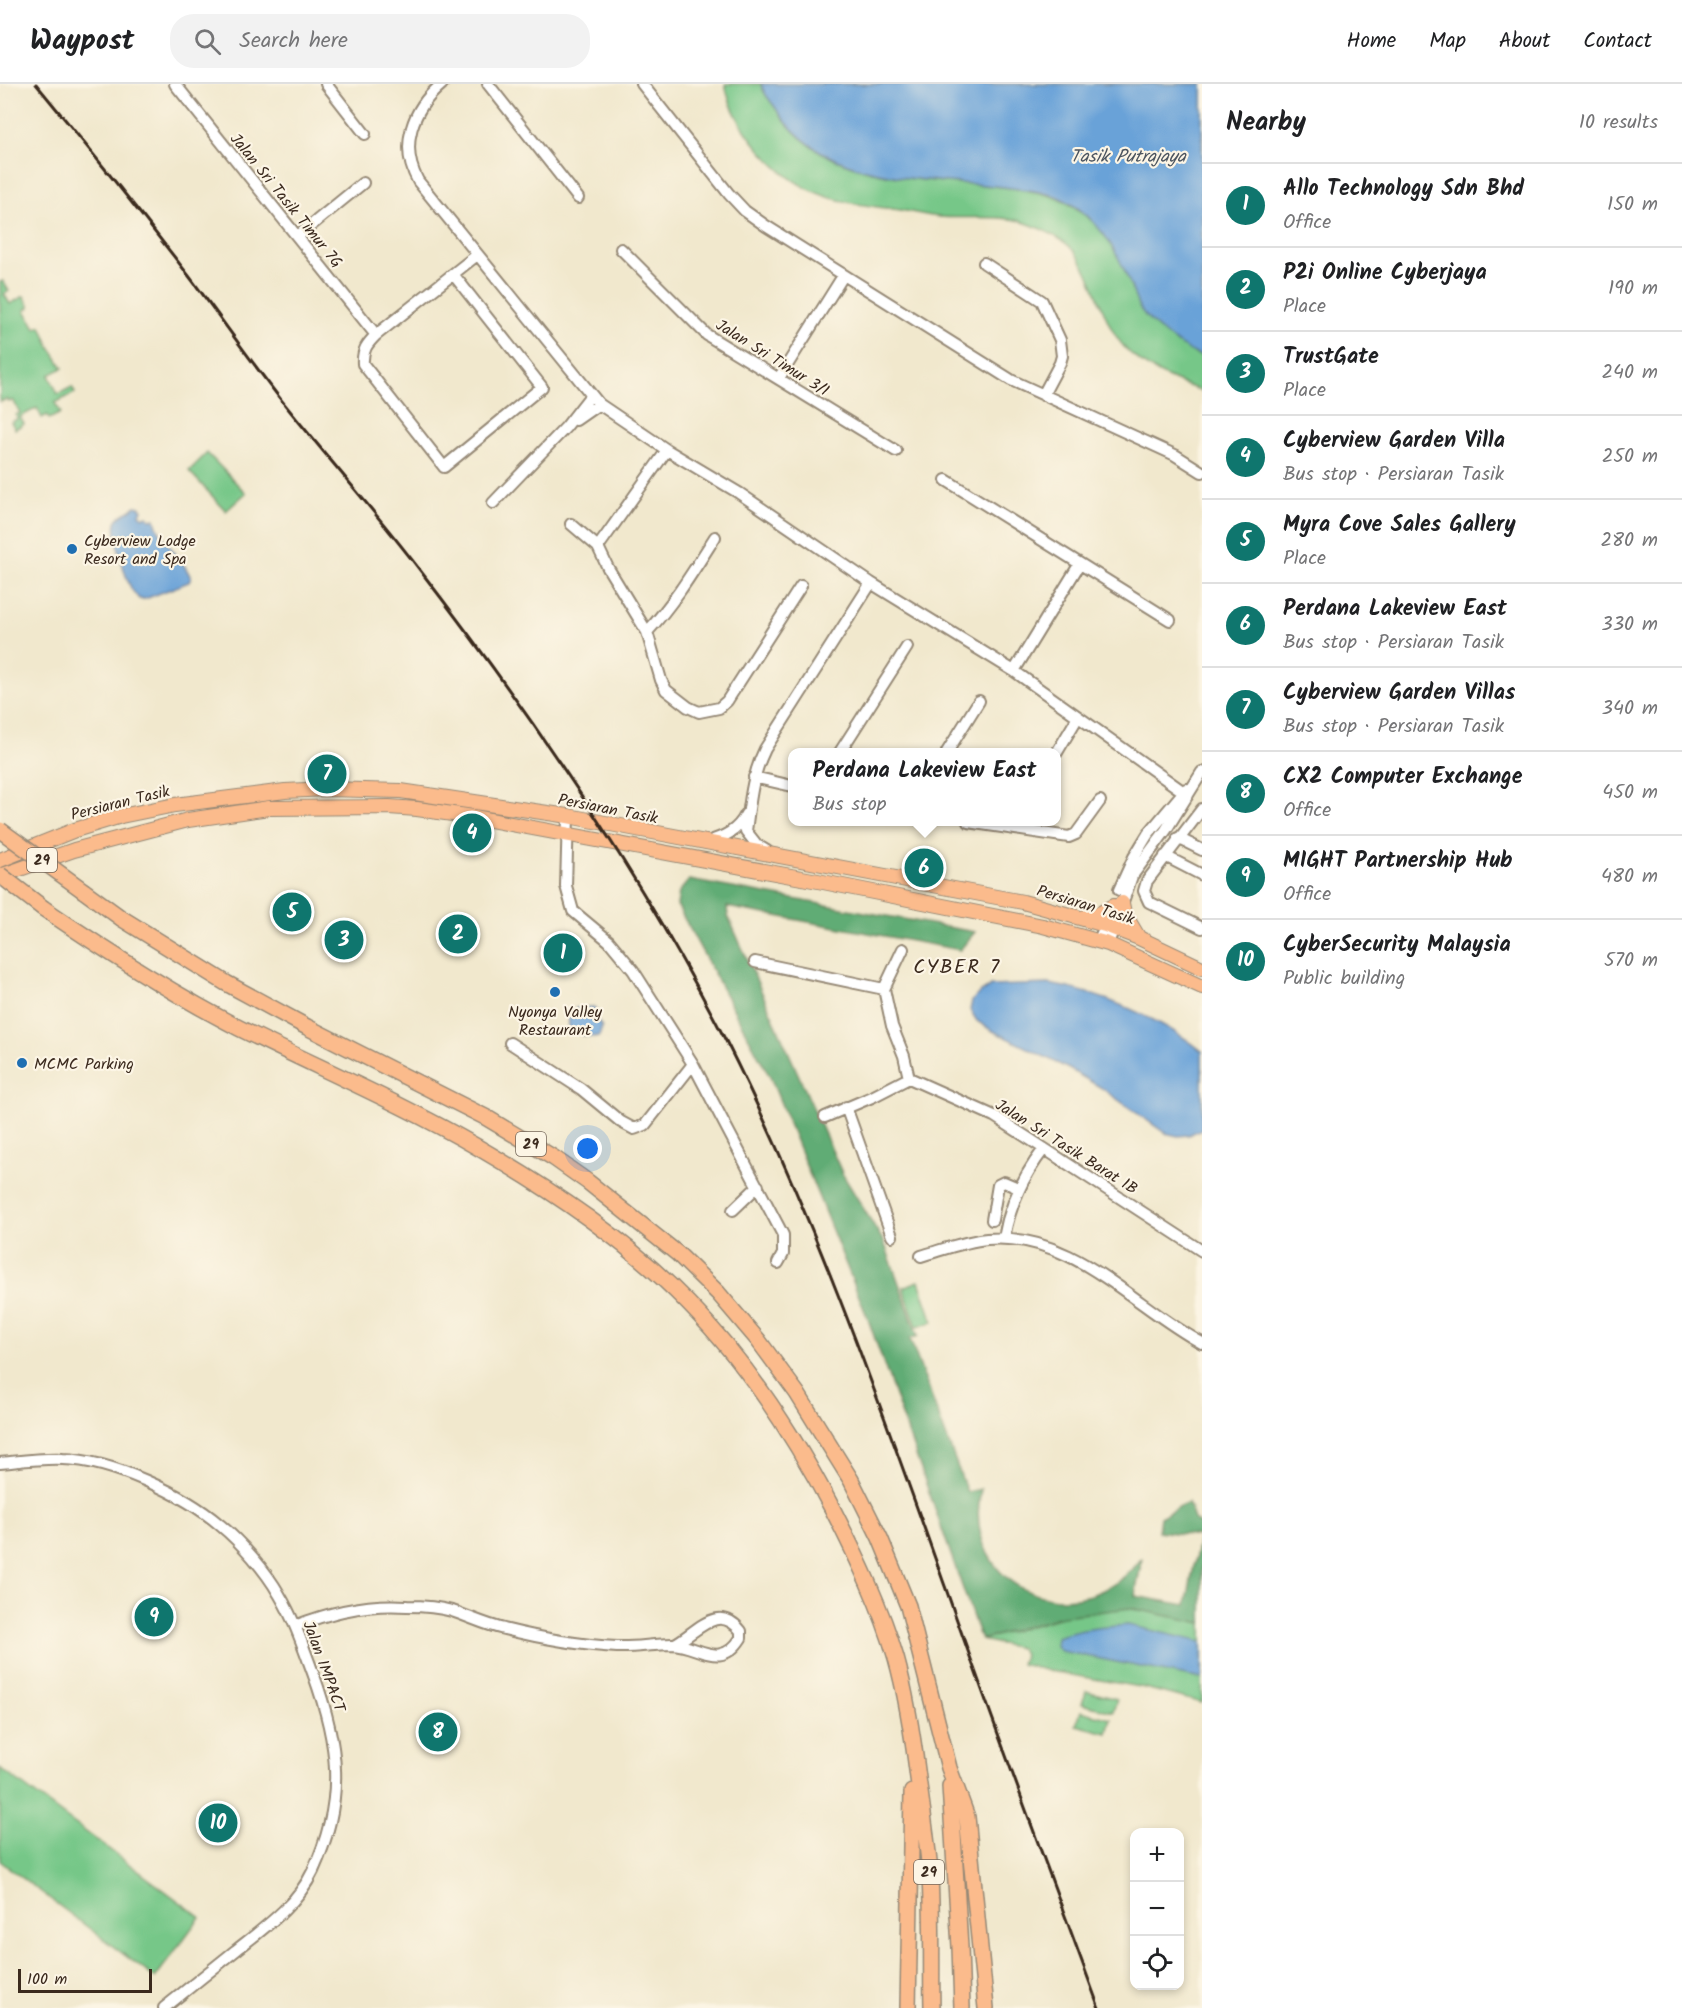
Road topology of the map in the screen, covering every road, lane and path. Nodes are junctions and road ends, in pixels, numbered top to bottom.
1 (175, 84) edge
2 (326, 84) edge
3 (442, 84) edge
4 (488, 84) edge
5 (642, 84) edge
6 (365, 134) dead end
7 (363, 183) dead end
8 (578, 198) dead end
9 (298, 236) junction
10 (621, 249) dead end
11 (477, 255) junction
12 (984, 263) dead end
13 (453, 274) junction
14 (843, 276) junction
15 (376, 335) junction
16 (779, 378) junction
17 (1042, 395) junction
18 (595, 399) junction
19 (667, 450) junction
20 (896, 451) dead end
21 (1202, 472) edge
22 (946, 480) dead end
23 (493, 503) dead end
24 (571, 524) dead end
25 (715, 537) dead end
26 (598, 547) junction
27 (1079, 565) junction
28 (871, 584) junction
29 (801, 586) dead end
30 (1170, 620) dead end
31 (647, 632) junction
32 (907, 647) dead end
33 (1014, 671) junction
34 (979, 701) dead end
35 (1078, 717) junction
36 (843, 748) edge
37 (950, 748) edge
38 (1060, 748) edge
39 (1202, 772) edge
40 (754, 777) junction
41 (788, 785) edge
42 (1185, 794) junction
43 (1100, 801) dead end
44 (749, 809) junction
45 (1202, 809) edge
46 (568, 816) junction
47 (1016, 826) edge
48 (0, 830) edge
49 (567, 834) junction
50 (1178, 838) junction
51 (704, 843) junction
52 (1202, 850) edge
53 (775, 856) junction
54 (1166, 856) junction
55 (0, 860) edge
56 (1202, 875) edge
57 (0, 876) edge
58 (1118, 904) junction
59 (1082, 917) junction
60 (1109, 926) junction
61 (1202, 928) edge
62 (1140, 938) junction
63 (1104, 942) junction
64 (903, 949) dead end
65 (755, 962) dead end
66 (1202, 968) edge
67 (1202, 987) edge
68 (884, 988) junction
69 (510, 1043) dead end
70 (693, 1064) junction
71 (909, 1078) junction
72 (846, 1107) junction
73 (825, 1116) dead end
74 (1044, 1149) junction
75 (758, 1186) junction
76 (1018, 1188) junction
77 (733, 1210) dead end
78 (992, 1220) dead end
79 (892, 1236) dead end
80 (1202, 1237) edge
81 (1004, 1238) junction
82 (1198, 1248) edge
83 (921, 1256) dead end
84 (778, 1263) dead end
85 (1202, 1343) edge
86 (0, 1463) edge
87 (295, 1626) junction
88 (675, 1644) junction
89 (913, 1738) junction
90 (948, 1768) junction
91 (164, 2008) edge
92 (908, 2008) edge
93 (932, 2008) edge
94 (962, 2008) edge
95 (986, 2008) edge

1 - 9 street, Jalan Sri Tasik Timur 7G
2 - 6 street
3 - 11 street
4 - 8 street
5 - 14 street
7 - 9 street
9 - 15 street, Jalan Sri Tasik Timur 7G
10 - 16 street, Jalan Sri Timur 3/1
11 - 13 street
11 - 18 street
12 - 17 street
13 - 15 street
13 - 15 street
14 - 16 street
14 - 17 street
16 - 20 street, Jalan Sri Timur 3/1
17 - 21 street
18 - 19 street
18 - 23 street
19 - 26 street
19 - 28 street
22 - 27 street
24 - 26 street
25 - 31 street
26 - 31 street
27 - 30 street
27 - 33 street
28 - 33 street
28 - 40 street
29 - 31 street
32 - 36 street
33 - 35 street
34 - 37 street
35 - 38 street
35 - 42 street
39 - 42 street
40 - 41 street
40 - 44 street
42 - 58 street
43 - 47 street
44 - 51 street
44 - 53 street
45 - 50 street
46 - 49 street
46 - 51 main road, Persiaran Tasik
46 - 55 main road, Persiaran Tasik
48 - 90 highway, 29, bridge
49 - 57 main road, Persiaran Tasik
49 - 63 main road, Persiaran Tasik
49 - 70 street
50 - 52 street
50 - 54 street
51 - 53 main road, Persiaran Tasik
53 - 59 main road, Persiaran Tasik
54 - 56 street
54 - 61 street
57 - 89 highway, 29, bridge
58 - 59 main road
58 - 60 street
58 - 62 main road
59 - 60 main road, Persiaran Tasik
60 - 62 main road, Persiaran Tasik
60 - 63 street
62 - 66 main road, Persiaran Tasik
63 - 67 main road, Persiaran Tasik
64 - 68 street
65 - 68 street
68 - 71 street
69 - 70 street
70 - 75 street
71 - 72 street
71 - 74 street, Jalan Sri Tasik Barat 1B
72 - 73 street
72 - 79 street
74 - 76 street
74 - 82 street, Jalan Sri Tasik Barat 1B
75 - 77 street
75 - 84 street
76 - 78 street
76 - 81 street
80 - 82 street
81 - 83 street
81 - 85 street
86 - 87 street, Jalan IMPACT
87 - 88 street
87 - 91 street, Jalan IMPACT
88 - 88 street
89 - 92 highway
89 - 93 highway, 29
90 - 94 highway, 29
90 - 95 highway

